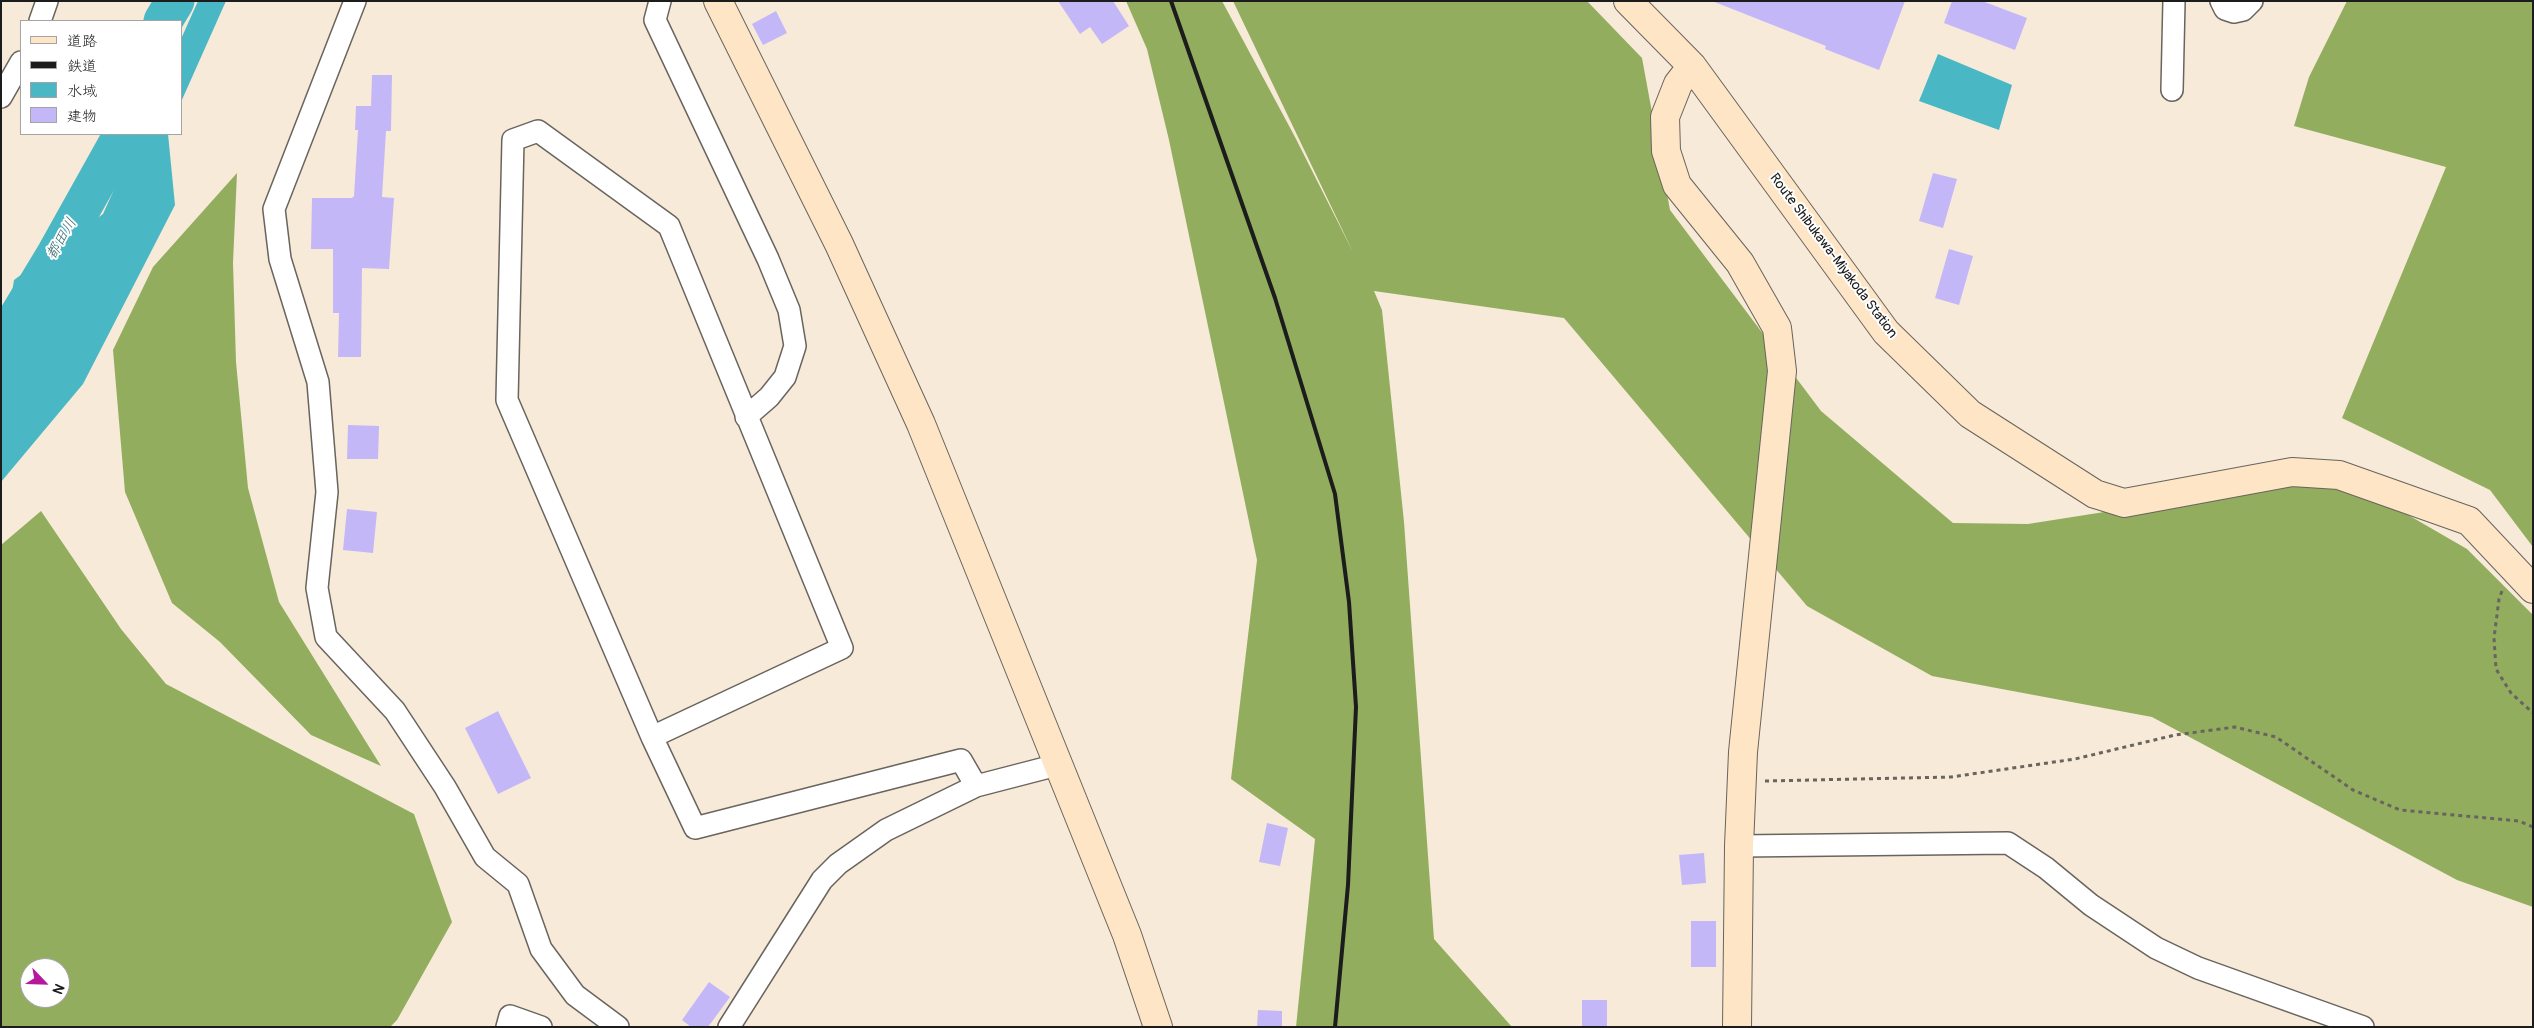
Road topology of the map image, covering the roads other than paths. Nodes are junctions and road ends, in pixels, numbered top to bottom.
1 (47, 1) edge
2 (354, 1) edge
3 (660, 1) edge
4 (718, 1) edge
5 (1628, 1) edge
6 (2174, 1) edge
7 (2221, 1) edge
8 (2252, 1) edge
9 (40, 20) edge
10 (20, 64) edge
11 (1692, 66) junction
12 (2172, 90) dead end
13 (1, 97) edge
14 (746, 417) junction
15 (2533, 589) edge
16 (652, 737) junction
17 (1057, 765) junction
18 (976, 786) junction
19 (1739, 846) junction
20 (507, 1027) edge
21 (541, 1027) edge
22 (618, 1027) edge
23 (730, 1027) edge
24 (1158, 1027) edge
25 (1737, 1027) edge
26 (2363, 1027) edge

1 - 9 street
2 - 22 street
3 - 14 street
4 - 17 street
5 - 11 street, Route Shibukawa-Miyakoda Station
6 - 12 street
7 - 8 street
10 - 13 street
11 - 15 street, Route Shibukawa-Miyakoda Station
11 - 19 street
14 - 16 street
14 - 16 street
16 - 18 street
17 - 18 street
17 - 24 street
18 - 23 street
19 - 25 street
19 - 26 street
20 - 21 street

